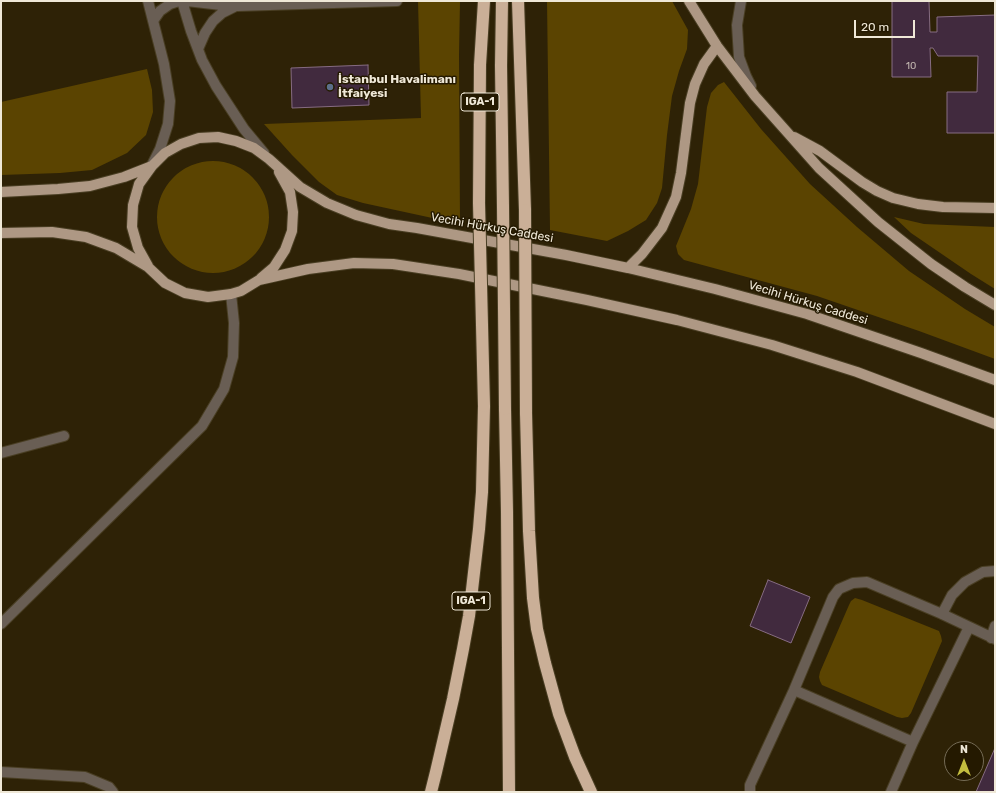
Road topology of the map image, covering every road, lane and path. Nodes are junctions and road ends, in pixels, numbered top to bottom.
1 (148, 1) edge
2 (179, 1) edge
3 (182, 1) edge
4 (187, 1) edge
5 (397, 1) edge
6 (484, 1) edge
7 (502, 1) edge
8 (518, 1) edge
9 (689, 1) edge
10 (741, 1) edge
11 (238, 6) junction
12 (153, 21) junction
13 (717, 46) junction
14 (198, 49) junction
15 (755, 96) junction
16 (787, 133) junction
17 (269, 159) junction
18 (152, 166) junction
19 (1, 192) edge
20 (995, 208) edge
21 (1, 233) edge
22 (148, 267) junction
23 (628, 268) junction
24 (260, 280) junction
25 (231, 294) junction
26 (995, 306) edge
27 (995, 380) edge
28 (995, 424) edge
29 (64, 436) dead end
30 (1, 453) edge
31 (995, 571) edge
32 (942, 614) junction
33 (1, 624) edge
34 (995, 626) edge
35 (969, 627) junction
36 (993, 638) edge
37 (794, 690) junction
38 (913, 742) junction
39 (1, 772) edge
40 (113, 792) edge
41 (430, 792) edge
42 (509, 792) edge
43 (591, 792) edge
44 (750, 792) edge
45 (891, 792) edge

1 - 12 street
2 - 12 street
3 - 14 street
4 - 11 street
5 - 11 street
6 - 41 highway, IGA-1, bridge
7 - 42 highway, bridge
8 - 43 highway, bridge
9 - 13 main road
10 - 15 street
11 - 14 street
12 - 18 street
13 - 15 main road
13 - 23 main road
14 - 17 street
15 - 16 main road
16 - 20 main road
16 - 26 main road
17 - 18 main road, Vecihi Hürkuş Caddesi
17 - 23 main road, Vecihi Hürkuş Caddesi
17 - 24 main road
18 - 19 main road, Vecihi Hürkuş Caddesi
18 - 22 main road
21 - 22 main road
22 - 25 main road
23 - 27 main road, Vecihi Hürkuş Caddesi
24 - 25 main road
24 - 28 main road
25 - 33 street
29 - 30 street
31 - 32 street
32 - 35 street
32 - 37 street
34 - 36 street
35 - 36 street
35 - 38 street
37 - 38 street
37 - 44 street
38 - 45 street
39 - 40 street

